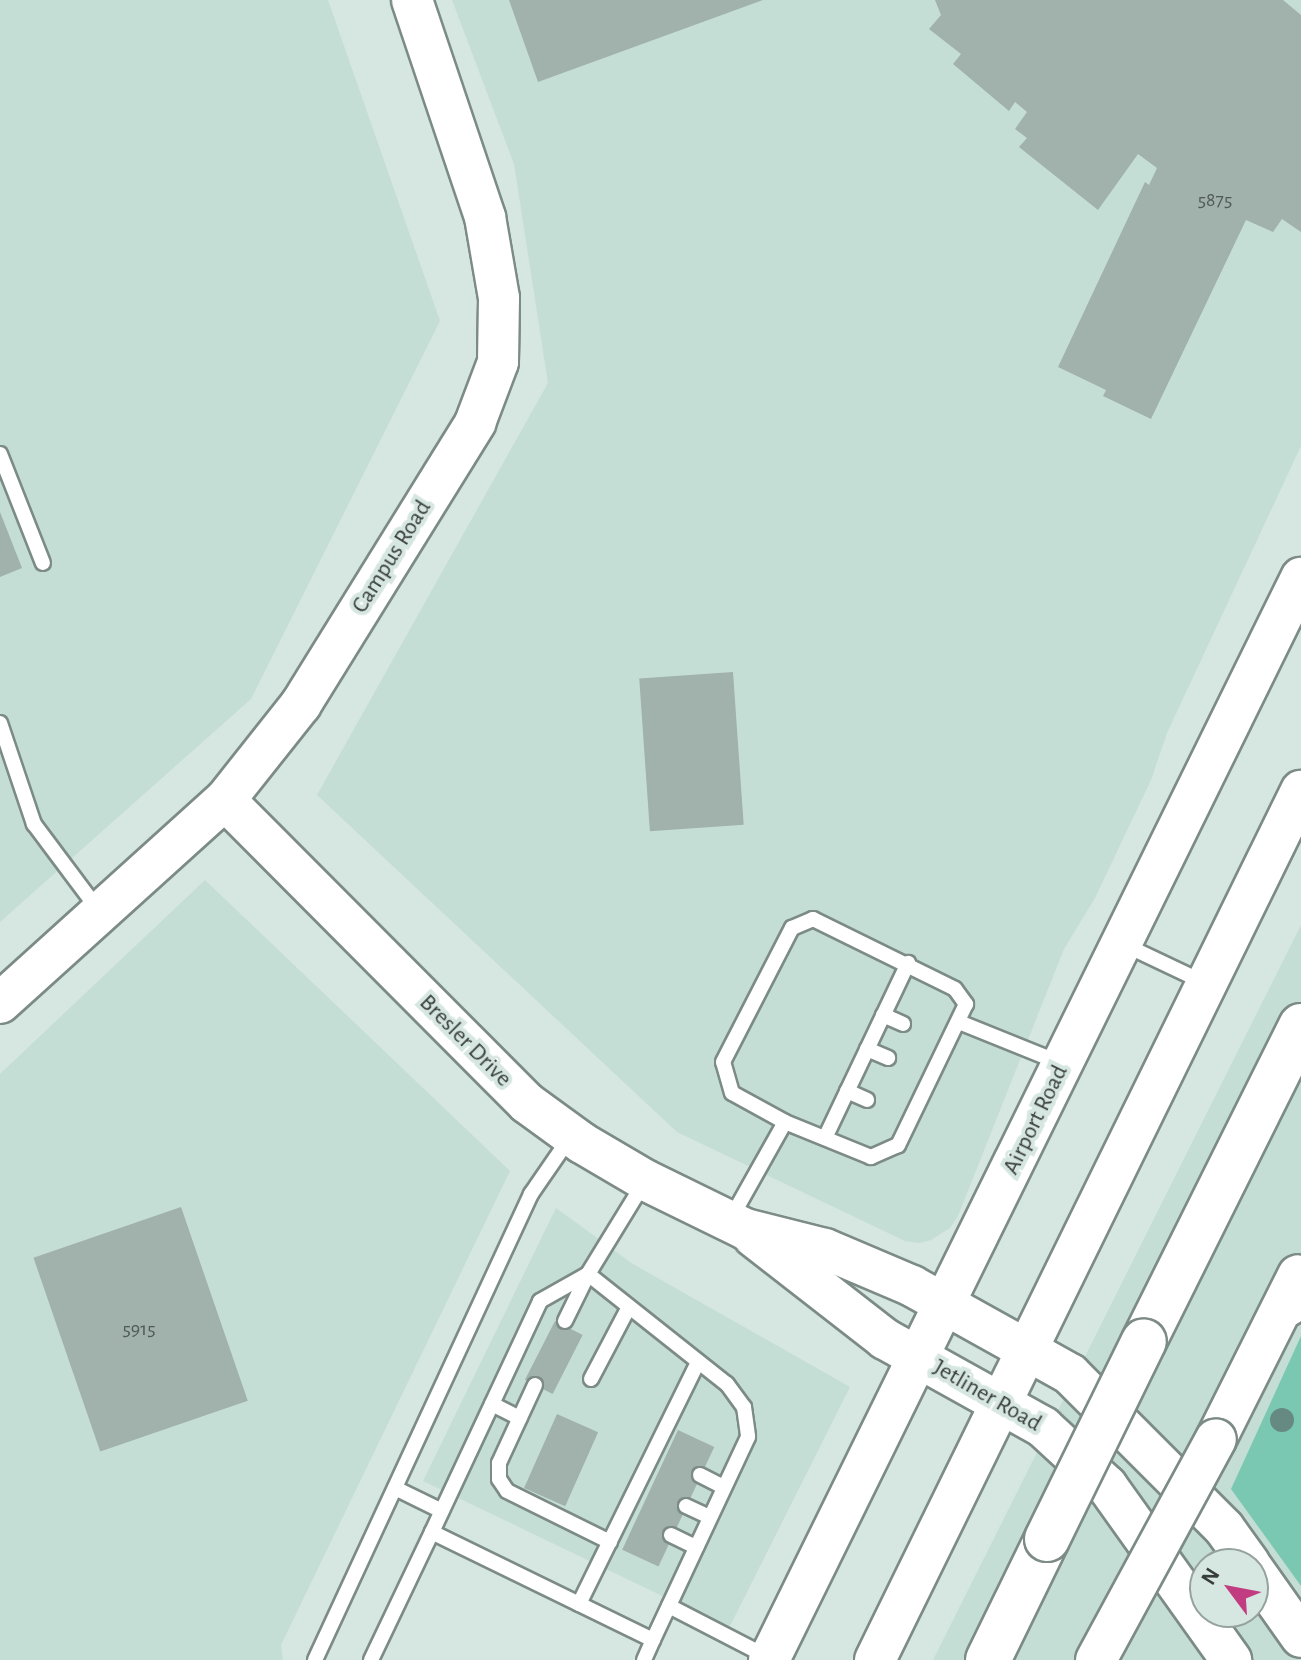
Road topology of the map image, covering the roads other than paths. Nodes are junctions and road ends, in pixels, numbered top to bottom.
1 (412, 0) edge
2 (0, 454) edge
3 (43, 563) dead end
4 (1301, 578) edge
5 (0, 723) edge
6 (1301, 791) edge
7 (225, 800) junction
8 (99, 911) junction
9 (1122, 944) junction
10 (908, 963) junction
11 (1207, 984) junction
12 (0, 1003) edge
13 (883, 1015) junction
14 (959, 1022) junction
15 (903, 1024) dead end
16 (1301, 1026) edge
17 (932, 1036) dead end
18 (948, 1043) junction
19 (867, 1049) junction
20 (888, 1058) dead end
21 (1062, 1064) junction
22 (916, 1071) dead end
23 (932, 1078) junction
24 (847, 1091) junction
25 (867, 1100) dead end
26 (895, 1112) dead end
27 (910, 1119) junction
28 (785, 1122) junction
29 (572, 1135) junction
30 (825, 1138) junction
31 (645, 1180) junction
32 (737, 1225) junction
33 (588, 1274) junction
34 (1296, 1284) edge
35 (947, 1303) junction
36 (629, 1307) junction
37 (565, 1321) dead end
38 (1029, 1350) junction
39 (920, 1358) junction
40 (698, 1362) junction
41 (591, 1379) dead end
42 (535, 1385) dead end
43 (492, 1404) junction
44 (1002, 1404) junction
45 (520, 1418) junction
46 (700, 1475) dead end
47 (724, 1487) junction
48 (395, 1488) junction
49 (686, 1506) dead end
50 (442, 1511) junction
51 (710, 1517) junction
52 (432, 1532) junction
53 (671, 1535) dead end
54 (610, 1542) junction
55 (696, 1547) junction
56 (1238, 1548) edge
57 (1269, 1592) edge
58 (579, 1604) junction
59 (669, 1606) junction
60 (1301, 1637) edge
61 (653, 1640) junction
62 (375, 1657) edge
63 (770, 1659) edge
64 (315, 1660) edge
65 (644, 1660) edge
66 (875, 1660) edge
67 (988, 1660) edge
68 (1096, 1660) edge
69 (1231, 1660) edge

1 - 7 street, Campus Road
2 - 3 lane
4 - 9 street, Airport Road
5 - 8 lane
6 - 11 street
7 - 8 street, Campus Road
7 - 29 street, Bresler Drive
8 - 12 street, Campus Road
9 - 11 lane
9 - 21 street, Airport Road
10 - 13 lane
10 - 14 lane
10 - 28 lane
11 - 38 street
13 - 15 lane
13 - 19 lane
14 - 18 lane
14 - 21 lane
16 - 67 highway, bridge
17 - 18 lane
18 - 23 lane
19 - 20 lane
19 - 24 lane
21 - 35 street, Airport Road
22 - 23 lane
23 - 27 lane
24 - 25 lane
24 - 30 lane
26 - 27 lane
27 - 30 lane
28 - 30 lane
28 - 32 lane
29 - 31 street, Bresler Drive
29 - 48 lane
31 - 32 street, Bresler Drive
31 - 33 lane
32 - 35 street, Bresler Drive
32 - 39 street, Bresler Drive
33 - 36 lane
33 - 37 lane
33 - 43 lane
34 - 68 street, bridge
35 - 38 street
35 - 39 street, Airport Road
36 - 40 lane
36 - 41 lane
38 - 44 street
38 - 56 street
39 - 44 street, Jetliner Road
39 - 63 street, Airport Road
40 - 47 lane
40 - 54 lane
42 - 45 lane
43 - 45 lane
43 - 50 lane
44 - 66 street
44 - 69 street, Jetliner Road
45 - 54 lane
46 - 47 lane
47 - 51 lane
48 - 50 lane
48 - 64 lane
49 - 51 lane
50 - 52 lane
51 - 55 lane
52 - 58 lane
52 - 62 lane
53 - 55 lane
54 - 58 lane
55 - 59 lane
57 - 60 street
58 - 61 lane
59 - 61 lane
59 - 63 lane
61 - 65 lane

